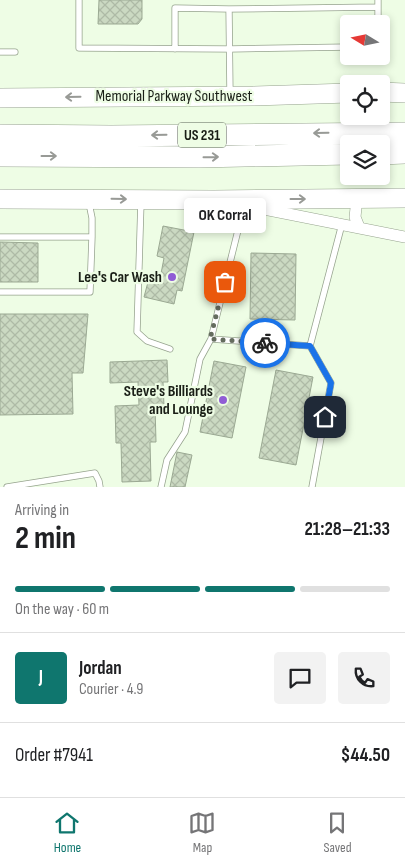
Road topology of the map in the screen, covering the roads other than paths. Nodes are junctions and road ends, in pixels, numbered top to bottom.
1 (79, 0) edge
2 (378, 3) edge
3 (229, 9) junction
4 (340, 47) edge
5 (175, 48) junction
6 (230, 49) junction
7 (0, 52) edge
8 (15, 52) dead end
9 (340, 93) edge
10 (390, 93) edge
11 (405, 94) edge
12 (230, 96) junction
13 (0, 98) edge
14 (405, 133) edge
15 (0, 135) edge
16 (340, 154) edge
17 (390, 154) edge
18 (405, 154) edge
19 (0, 156) edge
20 (405, 198) edge
21 (0, 199) edge
22 (88, 199) junction
23 (142, 199) junction
24 (357, 199) junction
25 (214, 200) junction
26 (244, 206) junction
27 (342, 224) junction
28 (358, 228) junction
29 (0, 237) edge
30 (405, 237) edge
31 (92, 238) junction
32 (0, 292) edge
33 (210, 339) junction
34 (310, 346) junction
35 (170, 348) dead end
36 (7, 487) edge
37 (100, 487) edge
38 (161, 487) edge
39 (312, 487) edge

1 - 5 lane
2 - 3 lane
3 - 5 lane
3 - 6 lane
4 - 6 lane
5 - 6 lane
6 - 12 lane
7 - 8 lane
9 - 12 main road, Memorial Parkway Southwest
10 - 11 main road
12 -> 13 main road, Memorial Parkway Southwest
14 -> 15 highway, US 231
19 -> 16 highway, US 231
17 - 18 highway
20 - 24 main road
21 - 22 main road
22 -> 23 main road
22 - 31 lane
23 - 25 main road
23 - 35 lane
25 -> 24 main road
24 - 28 street
25 - 26 street
26 - 27 street
26 - 33 lane
27 - 28 street
27 - 34 lane
28 - 30 street
29 - 31 lane
31 - 32 lane
33 - 34 lane
33 - 38 lane
34 - 39 lane
36 - 37 lane

